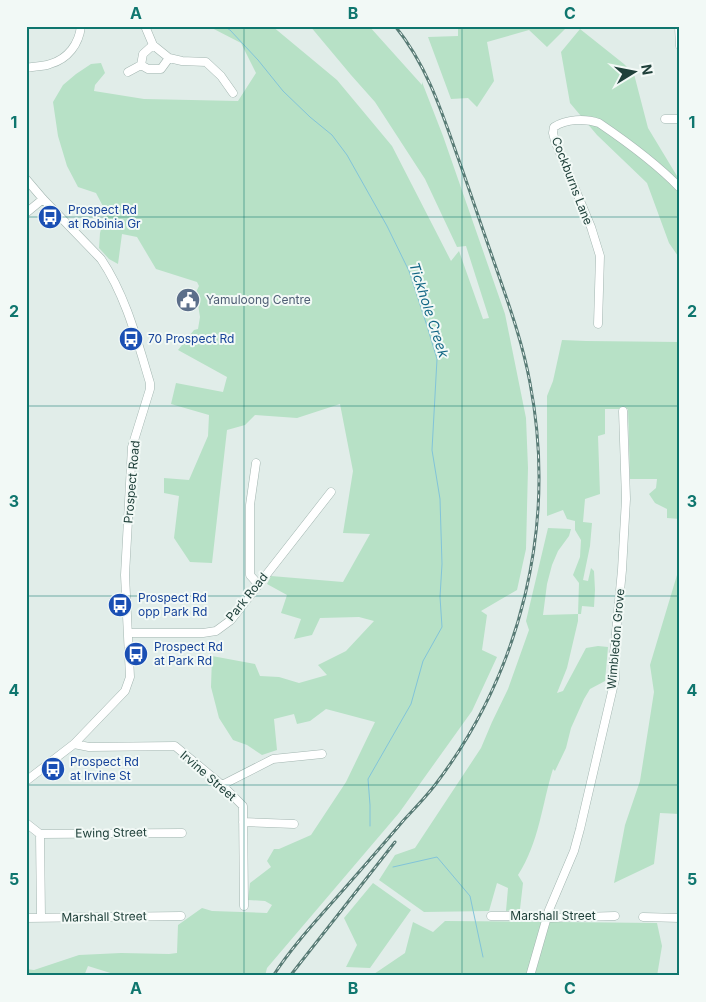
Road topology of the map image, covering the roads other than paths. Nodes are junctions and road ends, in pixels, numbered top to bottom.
1 (81, 26) edge
2 (145, 26) edge
3 (679, 26) edge
4 (153, 45) junction
5 (680, 46) edge
6 (169, 58) junction
7 (141, 66) junction
8 (26, 68) edge
9 (128, 72) dead end
10 (234, 93) dead end
11 (665, 119) dead end
12 (680, 119) edge
13 (26, 179) edge
14 (680, 188) edge
15 (43, 199) junction
16 (26, 213) edge
17 (598, 324) dead end
18 (623, 411) dead end
19 (256, 463) dead end
20 (331, 492) dead end
21 (258, 584) junction
22 (128, 633) junction
23 (74, 744) junction
24 (322, 754) dead end
25 (26, 781) edge
26 (222, 785) junction
27 (243, 822) junction
28 (26, 823) edge
29 (294, 824) dead end
30 (182, 833) dead end
31 (40, 834) junction
32 (244, 906) dead end
33 (181, 916) dead end
34 (491, 916) dead end
35 (615, 916) dead end
36 (643, 917) dead end
37 (26, 918) edge
38 (41, 918) junction
39 (547, 918) junction
40 (680, 918) edge
41 (530, 976) edge

1 - 8 street
2 - 4 street
3 - 5 street
4 - 6 street
4 - 7 street
6 - 7 street
6 - 10 street
7 - 9 street
11 - 12 street
13 - 15 street, Prospect Road
14 - 17 street, Cockburns Lane
15 - 16 street
15 - 22 street, Prospect Road
18 - 39 street, Wimbledon Grove
19 - 21 street
20 - 21 street, Park Road
21 - 22 street, Park Road
22 - 23 street, Prospect Road
23 - 25 street, Prospect Road
23 - 26 street, Irvine Street
24 - 26 street
26 - 27 street, Irvine Street
27 - 29 street
27 - 32 street, Irvine Street
28 - 31 street
30 - 31 street, Ewing Street
31 - 38 street
33 - 38 street, Marshall Street
34 - 39 street, Marshall Street
35 - 39 street, Marshall Street
36 - 40 street
37 - 38 street, Marshall Street
39 - 41 street, Wimbledon Grove

